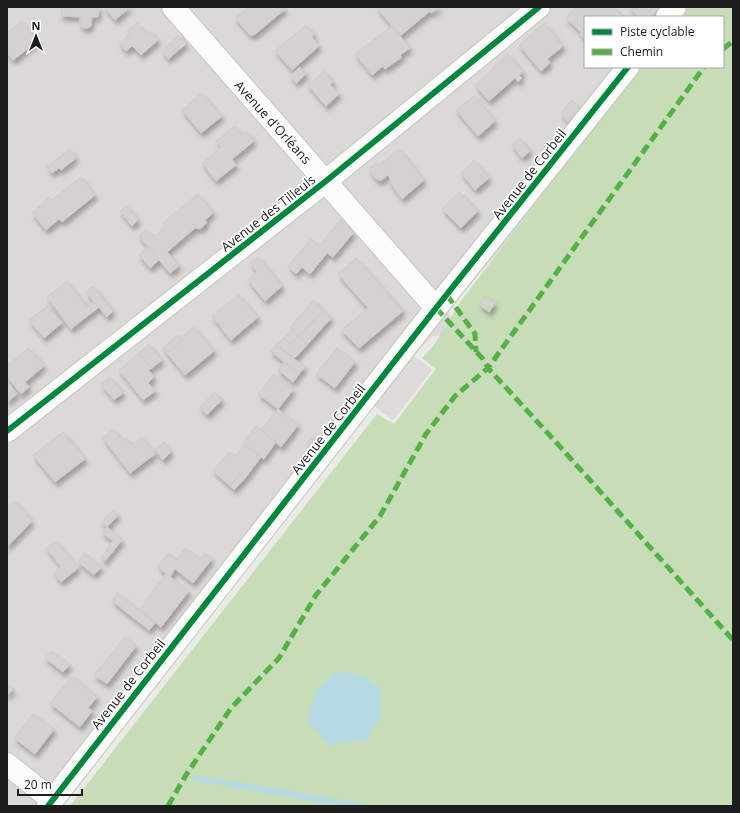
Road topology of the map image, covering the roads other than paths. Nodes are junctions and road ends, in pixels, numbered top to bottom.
1 (173, 7) edge
2 (539, 7) edge
3 (675, 7) edge
4 (668, 16) edge
5 (627, 68) edge
6 (326, 181) junction
7 (436, 308) junction
8 (7, 431) edge
9 (7, 764) edge
10 (50, 803) edge

1 - 6 street, Avenue d'Orléans
2 - 6 street, Avenue des Tilleuls
3 - 4 street
5 - 7 street, Avenue de Corbeil
6 - 7 street, Avenue d'Orléans
6 - 8 street, Avenue des Tilleuls
7 - 10 street, Avenue de Corbeil
9 - 10 street

